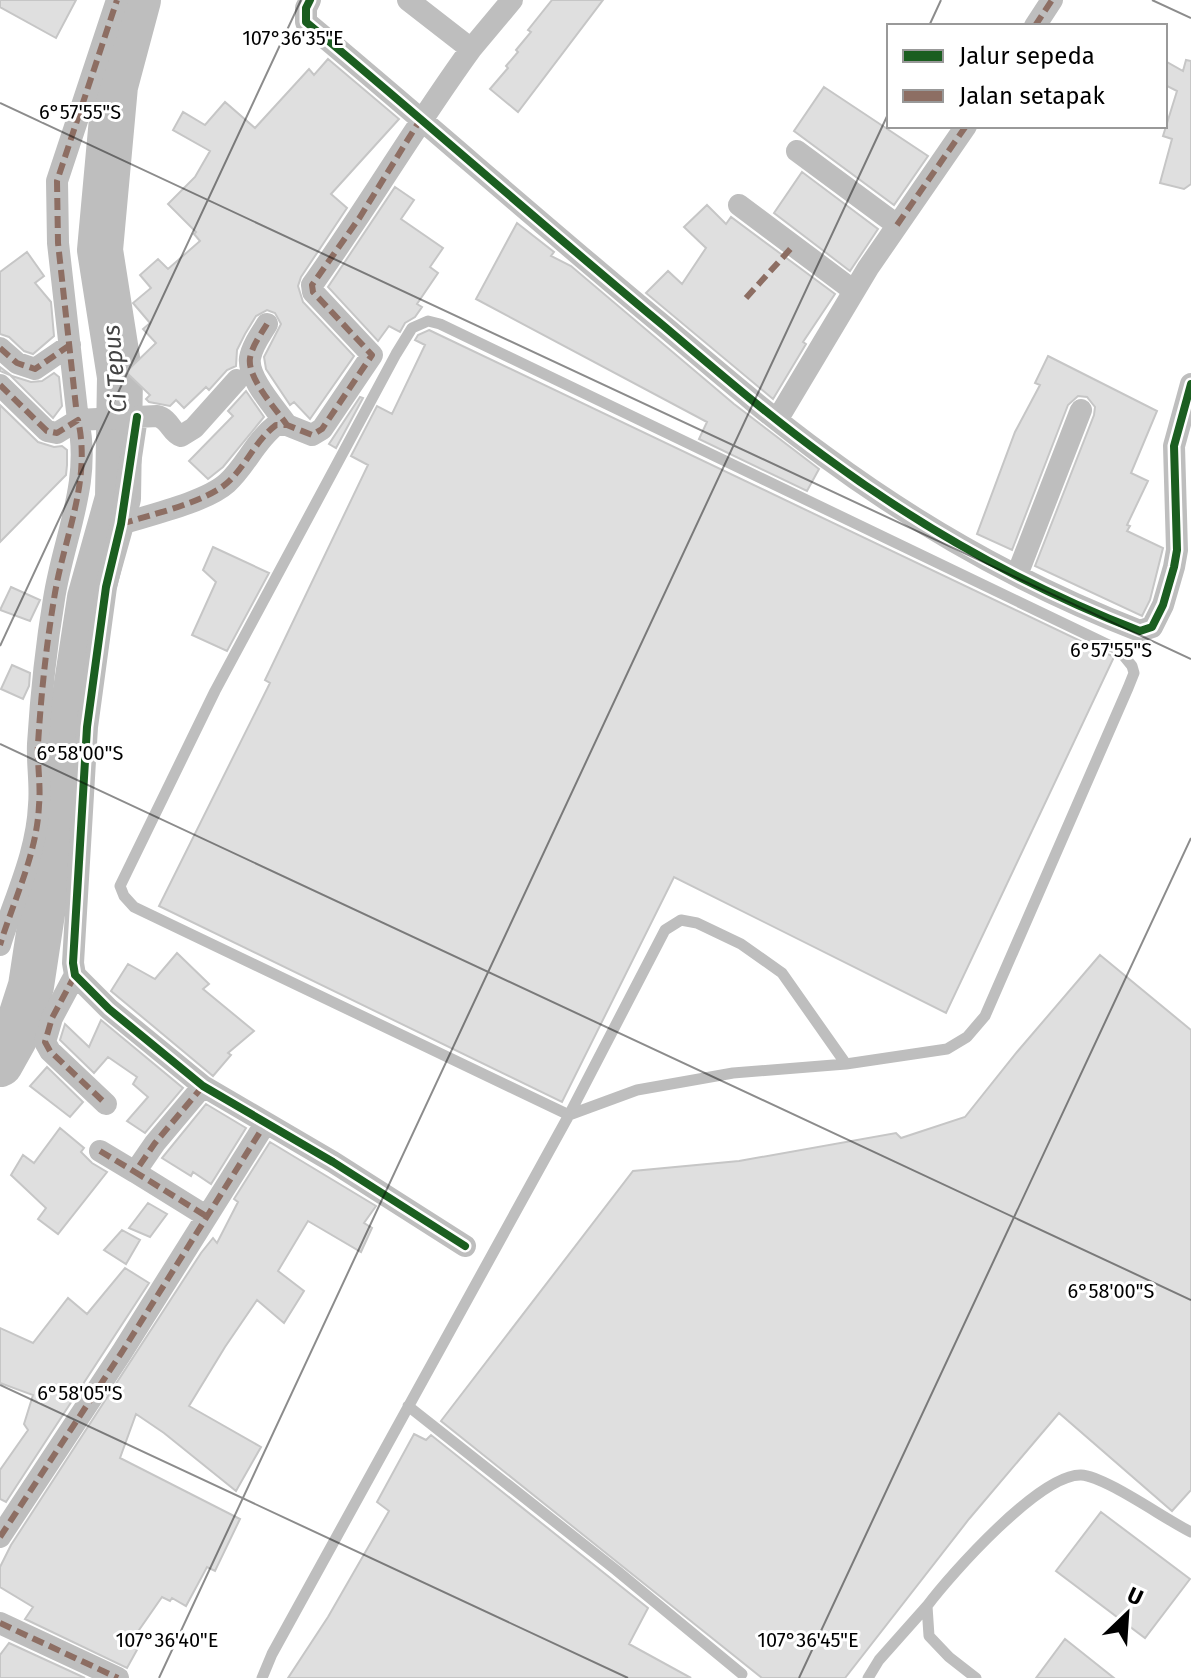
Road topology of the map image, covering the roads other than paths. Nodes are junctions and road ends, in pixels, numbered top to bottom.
1 (117, 0) edge
2 (310, 0) edge
3 (408, 0) edge
4 (512, 0) edge
5 (1052, 0) edge
6 (1036, 24) edge
7 (471, 49) junction
8 (420, 120) junction
9 (965, 128) edge
10 (797, 151) dead end
11 (739, 205) dead end
12 (897, 225) junction
13 (854, 291) junction
14 (267, 324) dead end
15 (70, 345) junction
16 (0, 348) edge
17 (237, 380) dead end
18 (1191, 384) edge
19 (0, 385) edge
20 (1081, 410) dead end
21 (133, 417) junction
22 (82, 420) junction
23 (777, 420) junction
24 (287, 425) junction
25 (121, 524) junction
26 (1017, 575) junction
27 (0, 945) edge
28 (75, 975) junction
29 (846, 1064) junction
30 (203, 1086) junction
31 (106, 1104) dead end
32 (569, 1115) junction
33 (265, 1124) junction
34 (100, 1151) dead end
35 (135, 1172) junction
36 (206, 1216) junction
37 (465, 1246) dead end
38 (408, 1406) junction
39 (1191, 1532) edge
40 (0, 1537) edge
41 (927, 1606) junction
42 (0, 1623) edge
43 (742, 1674) dead end
44 (118, 1678) edge
45 (262, 1678) edge
46 (868, 1678) edge
47 (976, 1678) edge

1 - 15 street
2 - 8 street
3 - 7 street
4 - 7 street
5 - 6 street
7 - 8 street
8 - 23 street
8 - 24 street
9 - 12 street
10 - 12 street
11 - 13 street
12 - 13 street
13 - 23 street
14 - 24 street
15 - 16 street
15 - 22 street
17 - 21 street
18 - 26 street
19 - 22 street
20 - 26 street
21 - 22 street
21 - 25 street
22 - 27 street
23 - 26 street
24 - 25 street
25 - 28 street
28 - 30 street
28 - 31 street
29 - 32 lane
29 - 32 lane
29 - 32 lane
30 - 33 street
30 - 35 street
32 - 38 lane
33 - 36 street
33 - 37 street
34 - 35 street
35 - 36 street
36 - 40 street
38 - 43 lane
38 - 45 lane
39 - 41 lane
41 - 46 lane
41 - 47 lane
42 - 44 street

